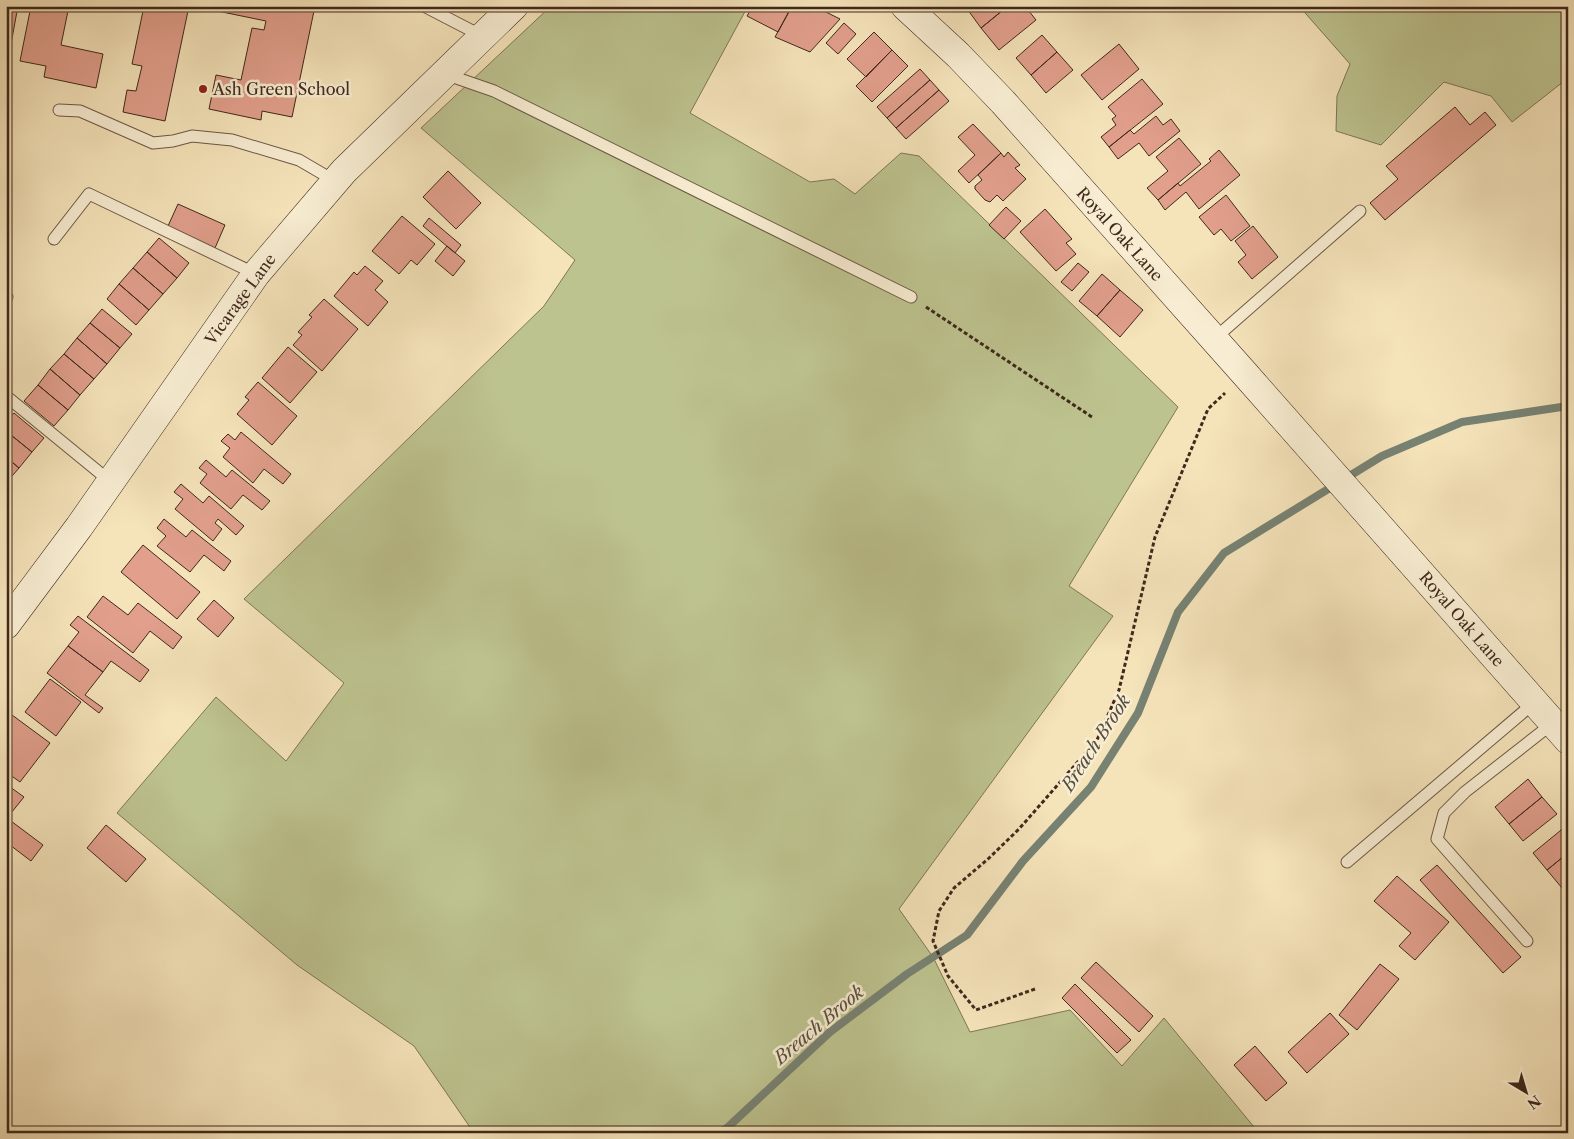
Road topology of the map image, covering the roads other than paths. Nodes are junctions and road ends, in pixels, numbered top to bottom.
1 (424, 6) edge
2 (514, 6) edge
3 (905, 6) edge
4 (482, 36) junction
5 (444, 74) junction
6 (59, 110) dead end
7 (335, 181) junction
8 (1360, 211) dead end
9 (54, 239) dead end
10 (256, 274) junction
11 (911, 297) road end
12 (1214, 339) junction
13 (6, 396) edge
14 (111, 482) junction
15 (6, 625) edge
16 (1534, 702) junction
17 (1560, 732) edge
18 (1347, 862) dead end
19 (1527, 941) dead end

1 - 4 lane
2 - 4 street, Vicarage Lane
3 - 12 street, Royal Oak Lane
4 - 5 street, Vicarage Lane
5 - 7 street, Vicarage Lane
5 - 11 lane
6 - 7 lane
7 - 10 street, Vicarage Lane
8 - 12 lane
9 - 10 lane
10 - 14 street, Vicarage Lane
12 - 16 street, Royal Oak Lane
13 - 14 lane
14 - 15 street, Vicarage Lane
16 - 17 street, Royal Oak Lane
16 - 18 lane
17 - 19 lane

